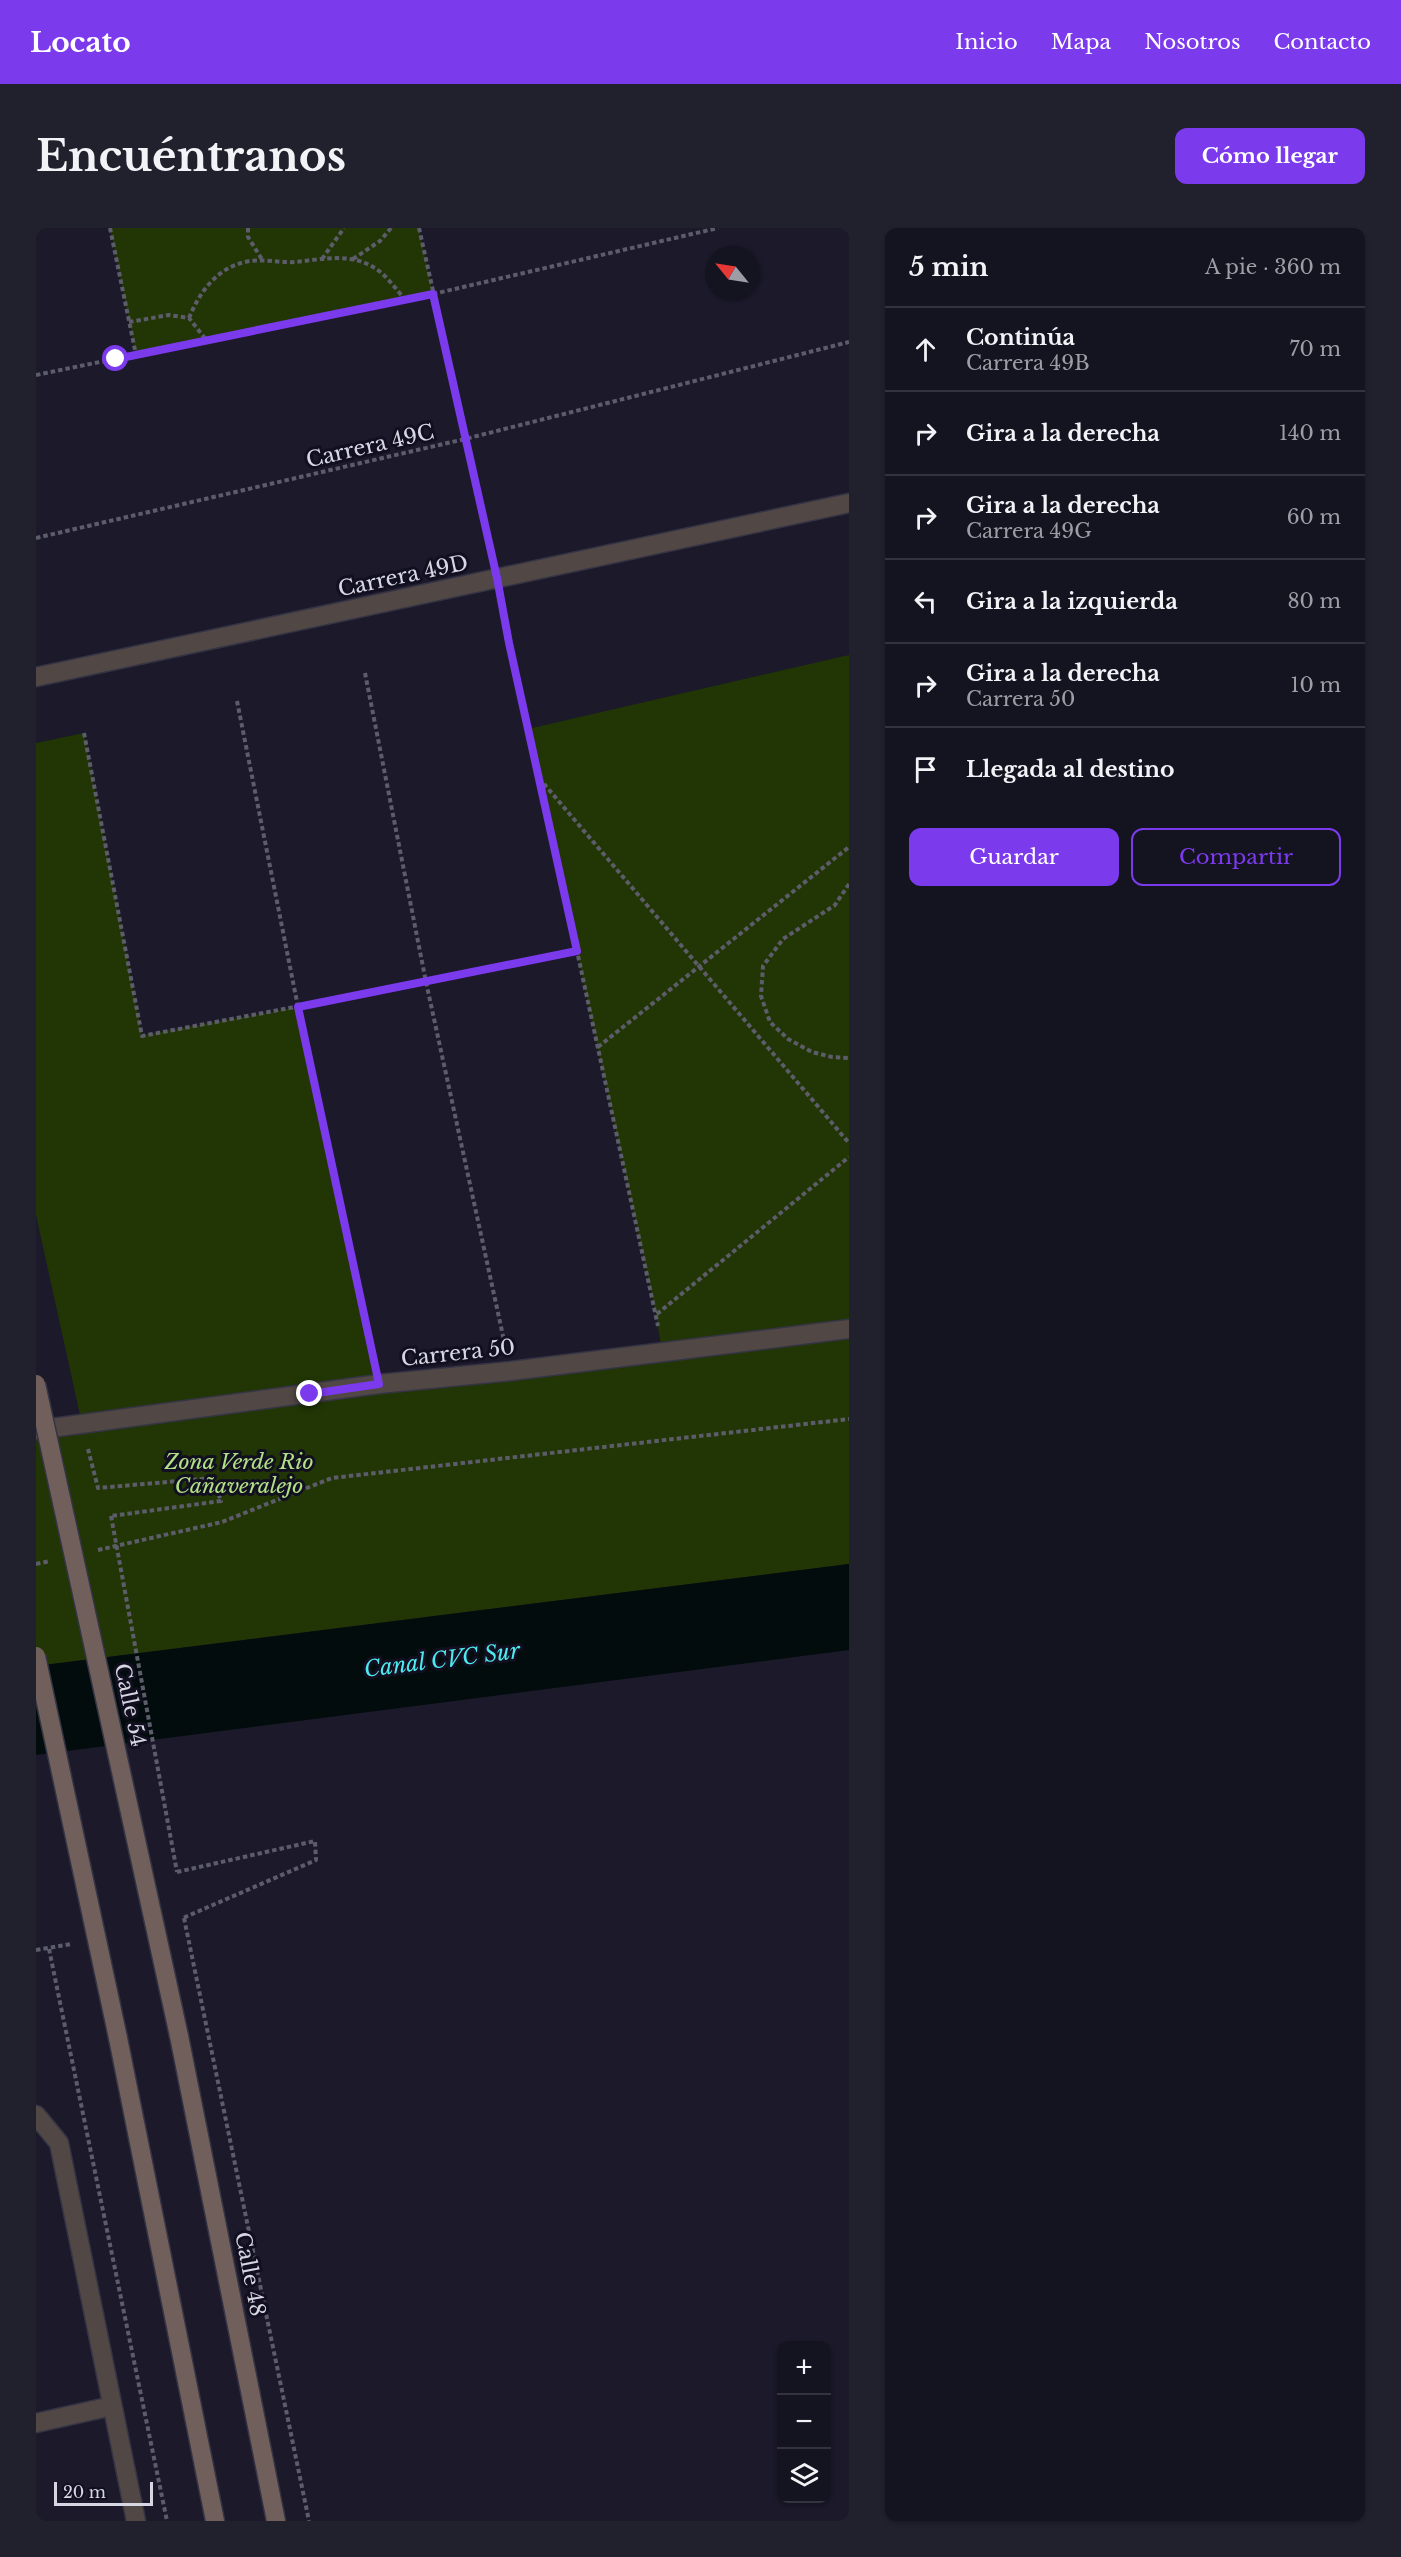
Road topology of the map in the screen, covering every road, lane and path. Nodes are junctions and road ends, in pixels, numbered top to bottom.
1 (110, 228) edge
2 (248, 228) edge
3 (344, 228) edge
4 (391, 228) edge
5 (418, 228) edge
6 (718, 228) edge
7 (322, 259) junction
8 (352, 259) junction
9 (264, 262) junction
10 (433, 294) junction
11 (406, 300) junction
12 (189, 318) junction
13 (129, 322) junction
14 (207, 341) junction
15 (849, 342) edge
16 (136, 355) junction
17 (36, 375) edge
18 (465, 440) junction
19 (849, 503) edge
20 (36, 537) edge
21 (497, 578) junction
22 (365, 673) dead end
23 (36, 677) edge
24 (237, 701) dead end
25 (84, 733) dead end
26 (538, 777) junction
27 (849, 847) edge
28 (849, 884) edge
29 (577, 951) junction
30 (699, 965) junction
31 (426, 982) junction
32 (298, 1007) junction
33 (598, 1047) junction
34 (849, 1058) edge
35 (849, 1143) edge
36 (849, 1157) edge
37 (656, 1315) junction
38 (849, 1329) edge
39 (662, 1352) junction
40 (511, 1371) junction
41 (36, 1384) edge
42 (379, 1384) junction
43 (849, 1419) edge
44 (82, 1424) junction
45 (36, 1430) edge
46 (94, 1551) dead end
47 (59, 1558) dead end
48 (36, 1564) edge
49 (36, 1656) edge
50 (184, 1918) junction
51 (173, 1920) dead end
52 (82, 1941) dead end
53 (49, 1949) junction
54 (36, 1950) edge
55 (179, 2036) joint
56 (36, 2115) edge
57 (112, 2406) junction
58 (36, 2424) edge
59 (136, 2521) edge
60 (167, 2521) edge
61 (215, 2521) edge
62 (276, 2521) edge
63 (309, 2521) edge

1 - 13 path
2 - 9 path
3 - 7 path
4 - 8 path
5 - 10 path
6 - 10 path
7 - 8 path
7 - 9 path
8 - 11 path
9 - 12 path
10 - 11 path
10 - 18 path
11 - 14 path
12 - 13 path
12 - 14 path
13 - 16 path
14 - 16 path
15 - 18 path, Carrera 49C
16 - 17 path
18 - 20 path, Carrera 49C
18 - 21 path
19 - 21 street, Carrera 49D
21 - 23 street, Carrera 49D
21 - 26 path
22 - 31 path
24 - 32 path
25 - 32 path
26 - 29 path
26 - 30 path
27 - 30 path
28 - 34 path
29 - 31 path
29 - 33 path
30 - 33 path
30 - 35 path
31 - 32 path
31 - 40 path
32 - 42 path
33 - 37 path
36 - 37 path
37 - 39 path
38 - 39 street, Carrera 50
39 - 40 street, Carrera 50
40 - 42 street, Carrera 50
41 - 55 main road, Calle 54, bridge
42 - 44 street, Carrera 50
43 - 46 path
44 - 45 street, Carrera 50
44 - 50 path, bridge
47 - 48 path
49 - 61 main road, bridge
50 - 51 path
50 - 63 path
52 - 53 path
53 - 54 path
53 - 60 path
55 - 62 main road, Calle 48
56 - 57 street
57 - 58 street
57 - 59 street

